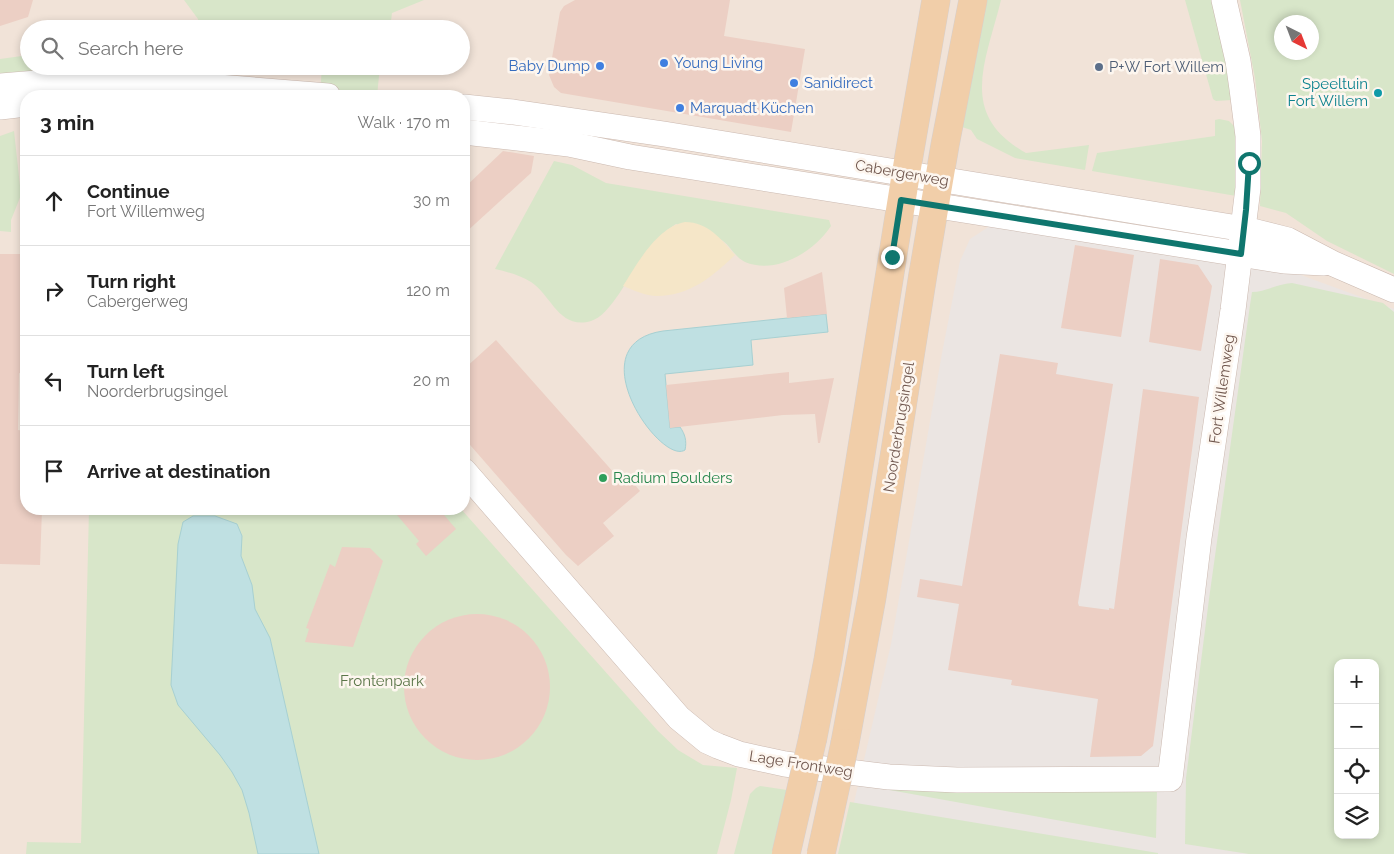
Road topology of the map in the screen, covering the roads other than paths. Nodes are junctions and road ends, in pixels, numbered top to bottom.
1 (936, 0) edge
2 (973, 0) edge
3 (1224, 0) edge
4 (0, 86) edge
5 (252, 90) edge
6 (20, 105) edge
7 (0, 107) edge
8 (470, 108) edge
9 (470, 133) edge
10 (906, 173) junction
11 (940, 179) junction
12 (901, 200) junction
13 (936, 206) junction
14 (1244, 229) junction
15 (1241, 254) junction
16 (1334, 264) junction
17 (1394, 290) edge
18 (470, 478) edge
19 (1170, 779) joint
20 (786, 854) edge
21 (820, 854) edge

1 - 10 main road
2 - 11 main road, Noorderbrugsingel
3 - 14 street, Fort Willemweg
4 - 5 street
6 - 7 street
8 - 10 street, Cabergerweg
9 - 12 street, Cabergerweg
10 - 11 street, Cabergerweg
10 - 12 main road
11 - 13 main road, Noorderbrugsingel
11 - 14 street, Cabergerweg
12 - 13 street, Cabergerweg
12 - 20 main road, bridge
13 - 15 street, Cabergerweg
13 - 21 main road, Noorderbrugsingel, bridge
14 - 15 street, Fort Willemweg
14 - 16 street, Cabergerweg
15 - 16 street, Cabergerweg
15 - 19 street, Fort Willemweg
16 - 17 street, Cabergerweg
18 - 19 street, Lage Frontweg

